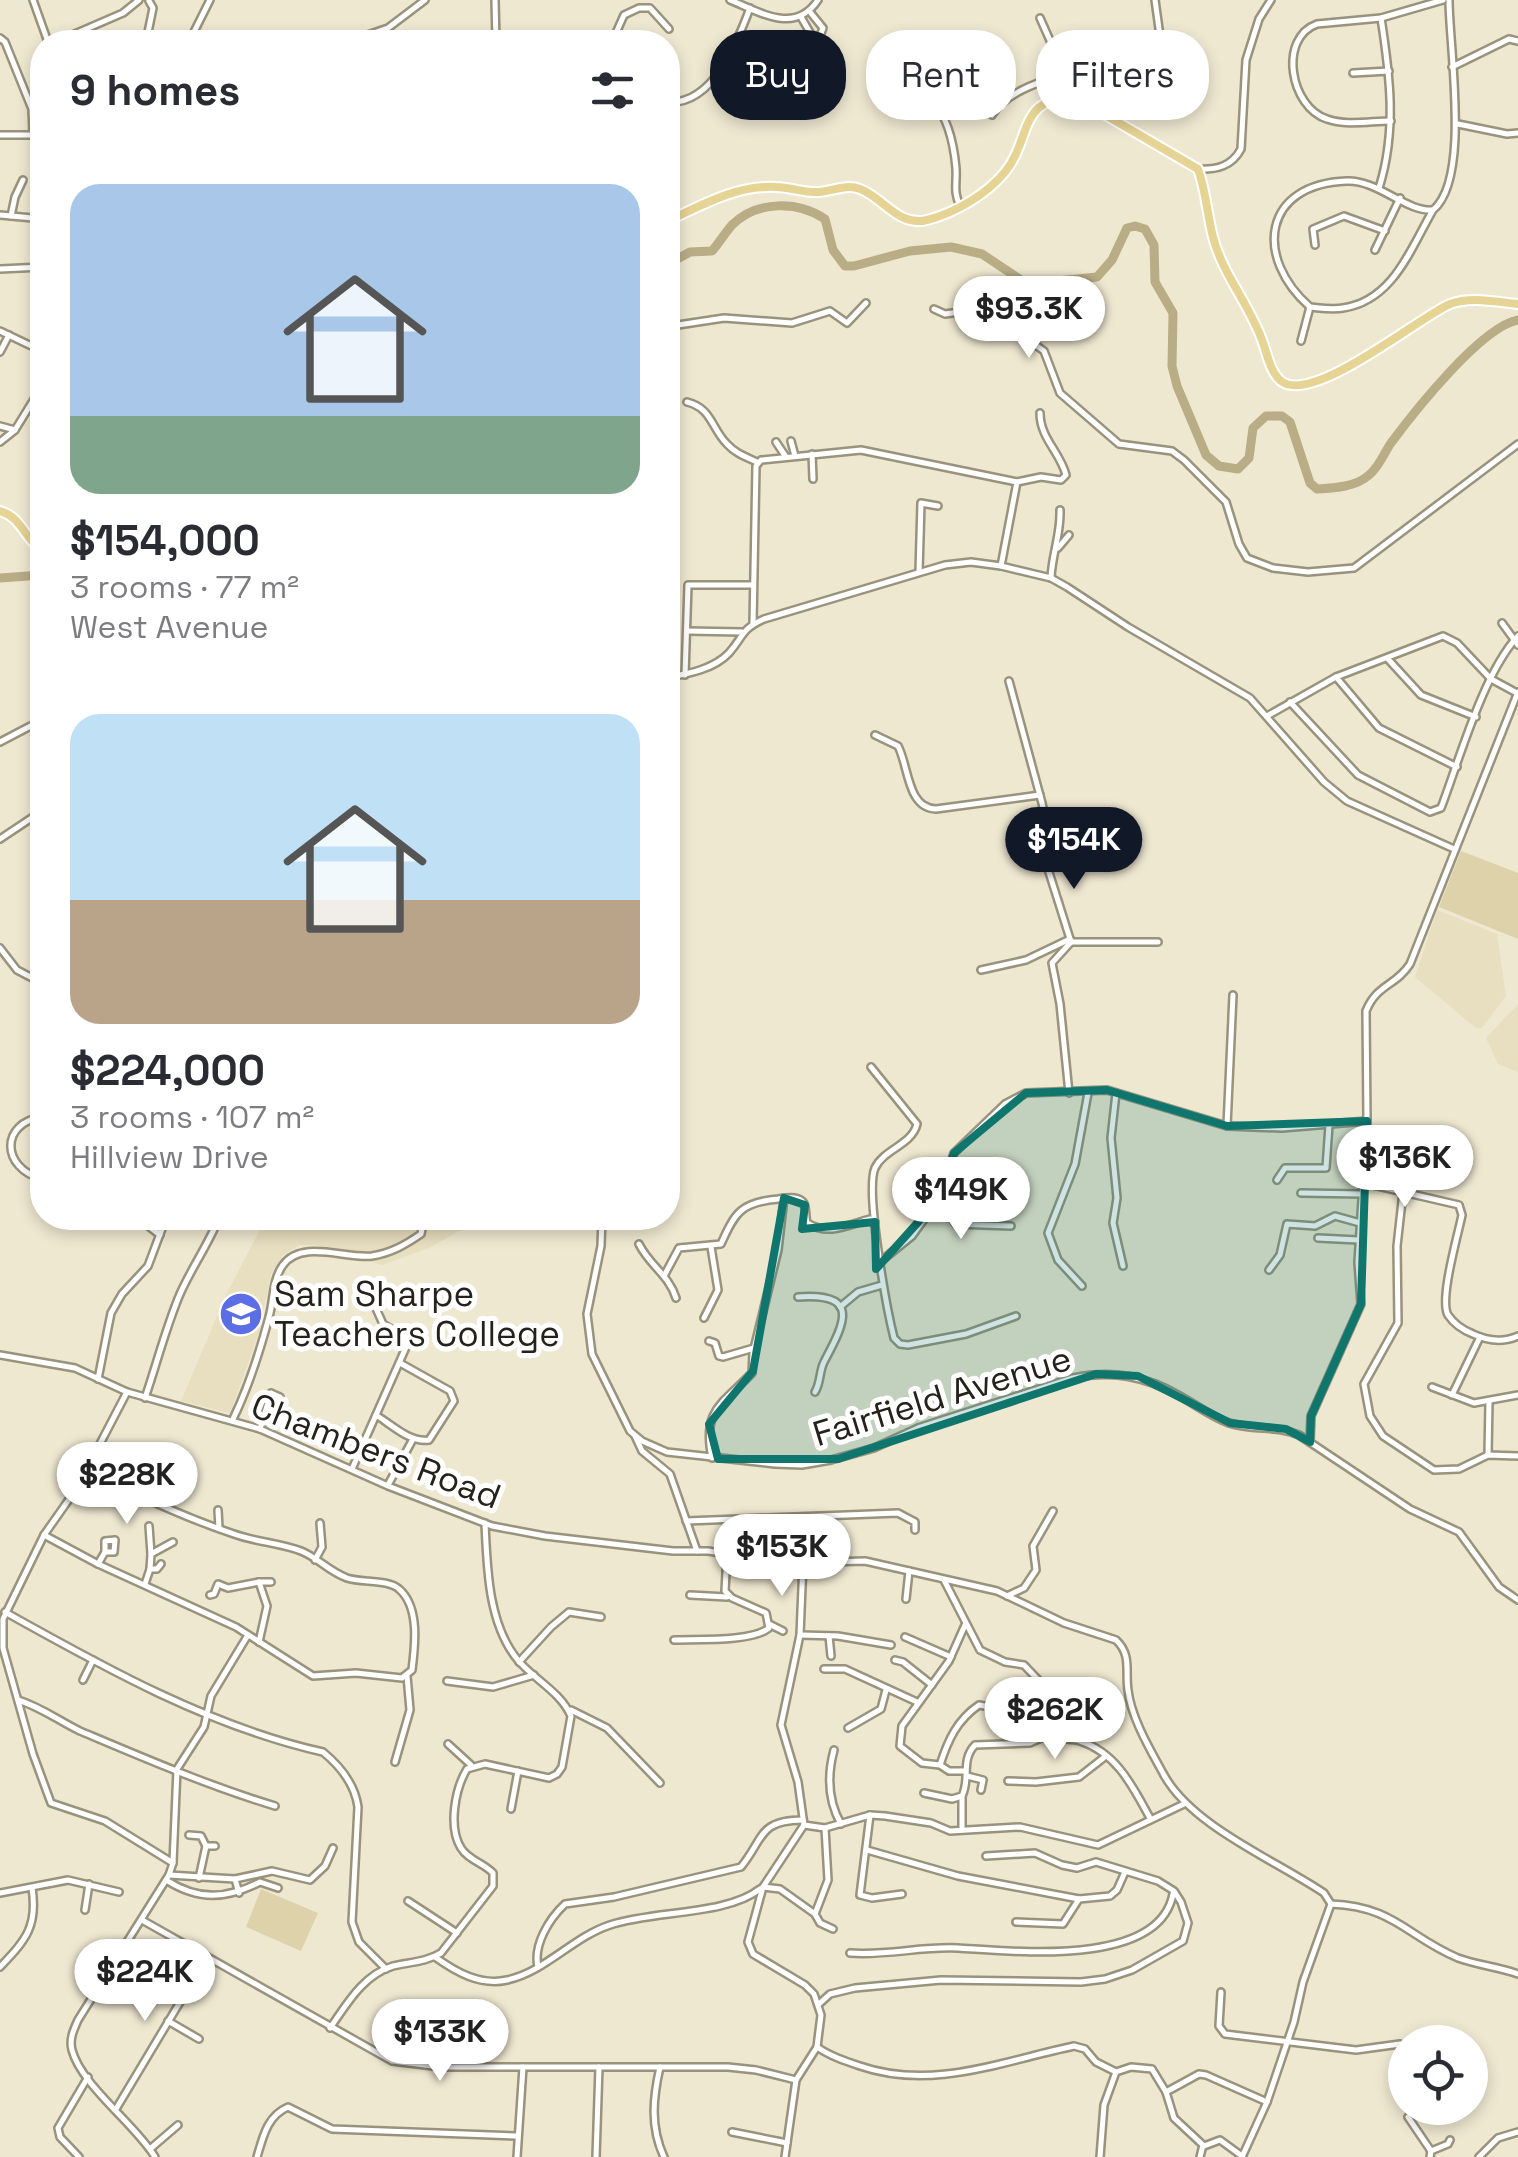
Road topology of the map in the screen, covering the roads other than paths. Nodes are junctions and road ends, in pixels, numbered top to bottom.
1 (33, 0) edge
2 (139, 0) edge
3 (149, 0) edge
4 (210, 0) edge
5 (425, 0) edge
6 (496, 0) edge
7 (730, 0) edge
8 (818, 0) edge
9 (1155, 0) edge
10 (1272, 0) edge
11 (1446, 0) edge
12 (750, 8) junction
13 (810, 12) junction
14 (801, 17) junction
15 (1040, 18) dead end
16 (1381, 18) junction
17 (669, 29) dead end
18 (47, 30) edge
19 (82, 30) edge
20 (149, 30) edge
21 (195, 30) edge
22 (382, 30) edge
23 (496, 30) edge
24 (616, 30) edge
25 (739, 30) edge
26 (1045, 30) edge
27 (1159, 30) edge
28 (0, 38) edge
29 (1518, 41) edge
30 (1452, 67) junction
31 (1389, 71) junction
32 (1353, 73) dead end
33 (710, 82) edge
34 (680, 102) edge
35 (30, 104) edge
36 (1036, 111) edge
37 (945, 120) edge
38 (1114, 120) edge
39 (1391, 121) junction
40 (1458, 124) junction
41 (1518, 133) edge
42 (30, 134) edge
43 (0, 135) edge
44 (1198, 169) junction
45 (23, 180) dead end
46 (1379, 188) junction
47 (1400, 198) junction
48 (960, 206) junction
49 (1433, 210) junction
50 (0, 215) edge
51 (12, 216) junction
52 (30, 216) edge
53 (680, 216) edge
54 (1384, 230) junction
55 (1315, 245) dead end
56 (1375, 250) dead end
57 (30, 268) edge
58 (0, 269) edge
59 (866, 303) dead end
60 (1518, 304) edge
61 (1310, 308) junction
62 (934, 309) dead end
63 (680, 325) edge
64 (0, 331) edge
65 (10, 334) junction
66 (1301, 341) dead end
67 (30, 344) edge
68 (0, 352) edge
69 (687, 402) dead end
70 (30, 406) edge
71 (1040, 413) dead end
72 (0, 426) edge
73 (15, 430) junction
74 (791, 441) dead end
75 (0, 442) edge
76 (776, 442) dead end
77 (1518, 444) edge
78 (812, 454) junction
79 (786, 456) junction
80 (795, 456) junction
81 (758, 463) junction
82 (813, 479) dead end
83 (1016, 482) junction
84 (938, 506) dead end
85 (1060, 510) dead end
86 (0, 511) edge
87 (1069, 535) dead end
88 (30, 540) edge
89 (1055, 550) junction
90 (1001, 566) junction
91 (919, 572) junction
92 (1051, 578) junction
93 (752, 585) junction
94 (1502, 623) dead end
95 (753, 624) junction
96 (688, 630) junction
97 (742, 632) junction
98 (1516, 641) edge
99 (1388, 659) junction
100 (684, 675) junction
101 (680, 676) edge
102 (1336, 678) junction
103 (1492, 679) junction
104 (1008, 681) dead end
105 (1518, 693) edge
106 (1290, 702) junction
107 (1266, 716) junction
108 (1476, 717) junction
109 (30, 726) edge
110 (875, 735) dead end
111 (0, 742) edge
112 (1457, 767) junction
113 (1040, 795) junction
114 (30, 818) edge
115 (0, 828) edge
116 (9, 830) junction
117 (0, 839) edge
118 (1454, 849) junction
119 (1071, 940) junction
120 (1158, 942) dead end
121 (0, 948) edge
122 (980, 970) dead end
123 (30, 978) edge
124 (1234, 996) dead end
125 (870, 1067) dead end
126 (1116, 1092) junction
127 (1069, 1093) junction
128 (1088, 1093) junction
129 (30, 1120) edge
130 (1367, 1121) junction
131 (1328, 1125) junction
132 (1227, 1126) junction
133 (30, 1174) edge
134 (1277, 1180) dead end
135 (1364, 1183) junction
136 (1403, 1192) junction
137 (1301, 1193) dead end
138 (1363, 1194) junction
139 (784, 1198) junction
140 (938, 1200) junction
141 (1360, 1223) junction
142 (877, 1224) junction
143 (1011, 1226) dead end
144 (154, 1230) edge
145 (162, 1230) edge
146 (214, 1230) edge
147 (421, 1230) edge
148 (602, 1230) edge
149 (160, 1235) junction
150 (1318, 1238) dead end
151 (1358, 1240) junction
152 (639, 1244) dead end
153 (710, 1246) junction
154 (881, 1261) junction
155 (1122, 1266) dead end
156 (1270, 1270) dead end
157 (664, 1276) junction
158 (882, 1284) junction
159 (1082, 1286) dead end
160 (798, 1297) dead end
161 (676, 1298) dead end
162 (374, 1304) dead end
163 (840, 1307) junction
164 (1016, 1316) dead end
165 (704, 1318) dead end
166 (1518, 1336) edge
167 (1480, 1337) junction
168 (709, 1341) dead end
169 (755, 1348) junction
170 (0, 1354) edge
171 (400, 1364) junction
172 (98, 1379) junction
173 (1432, 1386) dead end
174 (127, 1392) junction
175 (815, 1392) dead end
176 (1452, 1395) junction
177 (1518, 1395) edge
178 (280, 1397) dead end
179 (145, 1398) junction
180 (1489, 1402) junction
181 (376, 1414) junction
182 (233, 1421) junction
183 (260, 1429) junction
184 (635, 1436) junction
185 (413, 1439) junction
186 (1310, 1442) junction
187 (1488, 1455) junction
188 (1518, 1456) edge
189 (712, 1458) junction
190 (86, 1469) junction
191 (351, 1469) junction
192 (388, 1486) junction
193 (218, 1510) dead end
194 (1052, 1511) dead end
195 (686, 1522) junction
196 (484, 1523) junction
197 (320, 1524) dead end
198 (149, 1526) dead end
199 (219, 1528) junction
200 (915, 1530) dead end
201 (44, 1535) junction
202 (174, 1542) dead end
203 (697, 1551) junction
204 (104, 1552) dead end
205 (151, 1554) junction
206 (727, 1555) junction
207 (314, 1560) junction
208 (98, 1564) junction
209 (161, 1564) dead end
210 (803, 1564) junction
211 (150, 1569) junction
212 (909, 1571) junction
213 (944, 1580) junction
214 (259, 1582) junction
215 (271, 1582) dead end
216 (144, 1584) junction
217 (210, 1595) dead end
218 (690, 1595) dead end
219 (1007, 1596) junction
220 (730, 1597) junction
221 (906, 1600) dead end
222 (1518, 1600) edge
223 (5, 1612) junction
224 (600, 1616) dead end
225 (769, 1624) junction
226 (965, 1625) junction
227 (783, 1630) dead end
228 (248, 1634) junction
229 (800, 1635) junction
230 (829, 1636) junction
231 (905, 1637) dead end
232 (674, 1640) dead end
233 (260, 1642) junction
234 (891, 1645) dead end
235 (831, 1656) dead end
236 (951, 1657) junction
237 (94, 1660) junction
238 (895, 1660) dead end
239 (520, 1662) junction
240 (824, 1668) dead end
241 (534, 1675) junction
242 (407, 1676) junction
243 (83, 1680) dead end
244 (447, 1681) dead end
245 (932, 1685) junction
246 (886, 1690) junction
247 (18, 1700) junction
248 (917, 1702) junction
249 (1052, 1702) junction
250 (568, 1709) junction
251 (1096, 1710) dead end
252 (207, 1714) junction
253 (1008, 1719) junction
254 (1042, 1721) junction
255 (848, 1728) dead end
256 (1008, 1730) dead end
257 (1048, 1736) junction
258 (448, 1744) dead end
259 (834, 1750) dead end
260 (1106, 1756) junction
261 (395, 1762) dead end
262 (940, 1764) junction
263 (472, 1765) junction
264 (177, 1769) junction
265 (518, 1771) junction
266 (966, 1774) junction
267 (1008, 1781) dead end
268 (660, 1783) dead end
269 (981, 1790) dead end
270 (924, 1793) dead end
271 (962, 1796) junction
272 (1184, 1804) junction
273 (275, 1806) dead end
274 (511, 1809) dead end
275 (870, 1816) junction
276 (1150, 1819) junction
277 (804, 1822) junction
278 (842, 1824) junction
279 (825, 1828) junction
280 (962, 1830) junction
281 (189, 1836) dead end
282 (1098, 1845) junction
283 (206, 1846) junction
284 (216, 1846) dead end
285 (333, 1848) dead end
286 (866, 1850) junction
287 (986, 1856) dead end
288 (1096, 1862) junction
289 (173, 1863) junction
290 (1125, 1872) junction
291 (168, 1878) junction
292 (199, 1878) junction
293 (235, 1879) junction
294 (90, 1884) junction
295 (763, 1887) junction
296 (32, 1888) junction
297 (278, 1888) dead end
298 (1174, 1891) junction
299 (119, 1892) dead end
300 (0, 1893) edge
301 (239, 1893) junction
302 (902, 1894) dead end
303 (1079, 1898) junction
304 (408, 1901) dead end
305 (1332, 1904) junction
306 (85, 1910) dead end
307 (815, 1914) junction
308 (142, 1920) junction
309 (1016, 1922) dead end
310 (832, 1928) dead end
311 (457, 1933) junction
312 (850, 1953) dead end
313 (436, 1956) junction
314 (207, 1957) junction
315 (538, 1966) junction
316 (0, 1967) edge
317 (386, 1969) junction
318 (1518, 1974) edge
319 (1221, 1992) dead end
320 (819, 2004) junction
321 (168, 2021) junction
322 (330, 2028) junction
323 (199, 2039) dead end
324 (1287, 2044) junction
325 (1388, 2046) edge
326 (817, 2047) junction
327 (523, 2067) junction
328 (599, 2067) junction
329 (660, 2067) junction
330 (1116, 2072) junction
331 (88, 2076) junction
332 (796, 2080) junction
333 (1166, 2092) junction
334 (1267, 2102) junction
335 (115, 2110) junction
336 (178, 2125) dead end
337 (1413, 2125) edge
338 (732, 2132) dead end
339 (1518, 2132) edge
340 (518, 2136) junction
341 (1450, 2140) dead end
342 (787, 2143) junction
343 (1204, 2146) junction
344 (150, 2149) junction
345 (1430, 2154) edge
346 (1242, 2156) edge
347 (79, 2157) edge
348 (155, 2157) edge
349 (257, 2157) edge
350 (516, 2157) edge
351 (596, 2157) edge
352 (664, 2157) edge
353 (785, 2157) edge
354 (1100, 2157) edge
355 (1200, 2157) edge
356 (1480, 2157) edge

1 - 18 street
2 - 19 street
3 - 20 street
4 - 21 street
5 - 22 street
6 - 23 street
7 - 12 street
8 - 13 street
9 - 27 street
10 - 44 street
11 - 16 street
11 - 30 street
12 - 14 street
12 - 25 street
13 - 14 street
13 - 14 street
15 - 26 street
16 - 31 street
16 - 39 street
17 - 24 street
28 - 35 street
29 - 30 street
30 - 40 street
31 - 32 street
31 - 39 street
33 - 34 street
36 - 48 main road
37 - 48 street
38 - 44 main road
39 - 46 street
40 - 41 street
40 - 49 street
42 - 43 street
44 - 60 main road
45 - 51 street
46 - 47 street
46 - 61 street
47 - 49 street
47 - 54 street
48 - 53 main road
49 - 61 street
50 - 51 street
51 - 52 street
54 - 55 street
54 - 56 street
57 - 58 street
59 - 63 street
61 - 66 street
62 - 77 street
64 - 65 street
65 - 67 street
65 - 68 street
69 - 81 street
70 - 73 street
71 - 83 street
72 - 73 street
73 - 75 street
74 - 80 street
76 - 79 street
78 - 80 street
78 - 82 street
78 - 83 street
79 - 80 street
79 - 81 street
81 - 93 street
83 - 90 street
84 - 91 street
85 - 89 street
86 - 88 main road
87 - 89 street
89 - 92 street
90 - 91 street
90 - 92 street
91 - 95 street
92 - 107 street
93 - 95 street
93 - 96 street
94 - 98 street
95 - 97 street
96 - 97 street
96 - 100 street
97 - 100 street
98 - 103 street
99 - 102 street
99 - 103 street
99 - 108 street
100 - 101 street
102 - 106 street
102 - 112 street
103 - 105 street
103 - 108 street
104 - 113 street
105 - 118 street
106 - 107 street
106 - 112 street
107 - 118 street
108 - 112 street
109 - 111 street
110 - 113 street
113 - 119 street
114 - 116 street
115 - 116 street
116 - 117 street
118 - 130 street
119 - 120 street
119 - 122 street
119 - 127 street
121 - 123 street
124 - 132 street
125 - 142 street
126 - 128 street
126 - 132 street
126 - 155 street
127 - 128 street
127 - 140 street
128 - 159 street
129 - 133 street
130 - 131 street
130 - 135 street
131 - 132 street
131 - 134 street
135 - 136 street
135 - 138 street
136 - 167 street
136 - 187 street
137 - 138 street
138 - 141 street
139 - 142 street
139 - 153 street
139 - 169 street
140 - 143 street
140 - 154 street
141 - 151 street
141 - 156 street
142 - 154 street
144 - 149 street
145 - 149 street
146 - 179 street
147 - 182 street
148 - 184 street
149 - 172 street
150 - 151 street
151 - 186 street
152 - 157 street
153 - 157 street
153 - 165 street
154 - 158 street
157 - 161 street
158 - 163 street
158 - 164 street
160 - 163 street
162 - 171 street
163 - 175 street
166 - 167 street
167 - 176 street
168 - 169 street
169 - 189 street
170 - 172 street, Chambers Road
171 - 181 street
171 - 185 street
172 - 174 street, Chambers Road
173 - 176 street
174 - 179 street, Chambers Road
174 - 190 street
176 - 180 street
177 - 180 street
178 - 183 street
179 - 182 street, Chambers Road
180 - 187 street
181 - 185 street
181 - 191 street
182 - 183 street, Chambers Road
183 - 191 street, Chambers Road
184 - 189 street, Fairfield Avenue
184 - 195 street
185 - 192 street
186 - 189 street, Fairfield Avenue
186 - 222 street, Fairfield Avenue
187 - 188 street
190 - 199 street
190 - 201 street
191 - 192 street, Chambers Road
192 - 196 street, Chambers Road
193 - 199 street
194 - 219 street
195 - 200 street
195 - 203 street
196 - 203 street, Chambers Road
196 - 239 street
197 - 207 street
198 - 205 street
199 - 207 street
201 - 208 street
201 - 223 street
202 - 205 street
203 - 206 street, Chambers Road
204 - 208 street
205 - 211 street
206 - 210 street, Chambers Road
206 - 220 street
207 - 242 street
208 - 216 street
209 - 211 street
210 - 212 street, Chambers Road
210 - 229 street
211 - 216 street
212 - 213 street, Chambers Road
212 - 221 street
213 - 219 street, Chambers Road
213 - 226 street
214 - 215 street
214 - 217 street
214 - 233 street
216 - 228 street
218 - 220 street
219 - 272 street, Chambers Road
220 - 225 street
223 - 237 street
223 - 247 street
224 - 239 street
225 - 227 street
225 - 232 street
226 - 236 street
226 - 249 street
228 - 233 street
228 - 252 street
229 - 230 street
229 - 277 street
230 - 234 street
230 - 235 street
231 - 236 street
233 - 242 street
236 - 245 street
237 - 243 street
237 - 252 street
238 - 245 street
239 - 241 street
240 - 246 street
241 - 244 street
241 - 250 street
242 - 261 street
245 - 248 street
246 - 248 street
246 - 255 street
247 - 264 street
247 - 289 street
248 - 262 street
249 - 251 street
249 - 254 street
250 - 265 street
250 - 268 street
252 - 264 street
252 - 317 street
253 - 254 street
253 - 256 street
253 - 262 street
254 - 257 street
257 - 260 street
257 - 266 street
258 - 263 street
259 - 278 street
260 - 267 street
260 - 276 street
262 - 266 street
263 - 265 street
263 - 311 street
264 - 273 street
264 - 289 street
265 - 274 street
266 - 269 street
266 - 271 street
270 - 271 street
271 - 280 street
272 - 276 street
272 - 305 street, Chambers Road
275 - 278 street
275 - 280 street
275 - 286 street
276 - 282 street
277 - 279 street
277 - 295 street
277 - 315 street
278 - 279 street
279 - 307 street
280 - 282 street
281 - 283 street
282 - 288 street
283 - 284 street
283 - 292 street
285 - 293 street
286 - 302 street
286 - 303 street
287 - 288 street
288 - 290 street
289 - 291 street
290 - 298 street
290 - 303 street
291 - 292 street
291 - 301 street
291 - 308 street
292 - 293 street
293 - 301 street
294 - 296 street
294 - 299 street
294 - 306 street
295 - 307 street
295 - 315 street
295 - 320 street
296 - 300 street
296 - 316 street
297 - 301 street
298 - 312 street
298 - 320 street
303 - 309 street
304 - 311 street
305 - 318 street
305 - 324 street
307 - 310 street
308 - 314 street
308 - 331 street
311 - 313 street
313 - 315 street
313 - 317 street
314 - 321 street
314 - 322 street
317 - 322 street
319 - 324 street
320 - 326 street
321 - 323 street
321 - 335 street
322 - 327 street
324 - 325 street
324 - 334 street
326 - 330 street
326 - 332 street
327 - 328 street
327 - 340 street
328 - 329 street
328 - 351 street
329 - 332 street
329 - 352 street
330 - 333 street
330 - 354 street
331 - 335 street
331 - 347 street
332 - 342 street
333 - 334 street
333 - 343 street
334 - 346 street
335 - 344 street
336 - 344 street
337 - 345 street
338 - 342 street
339 - 356 street
340 - 349 street
340 - 350 street
341 - 345 street
342 - 353 street
343 - 346 street
343 - 355 street
344 - 348 street

